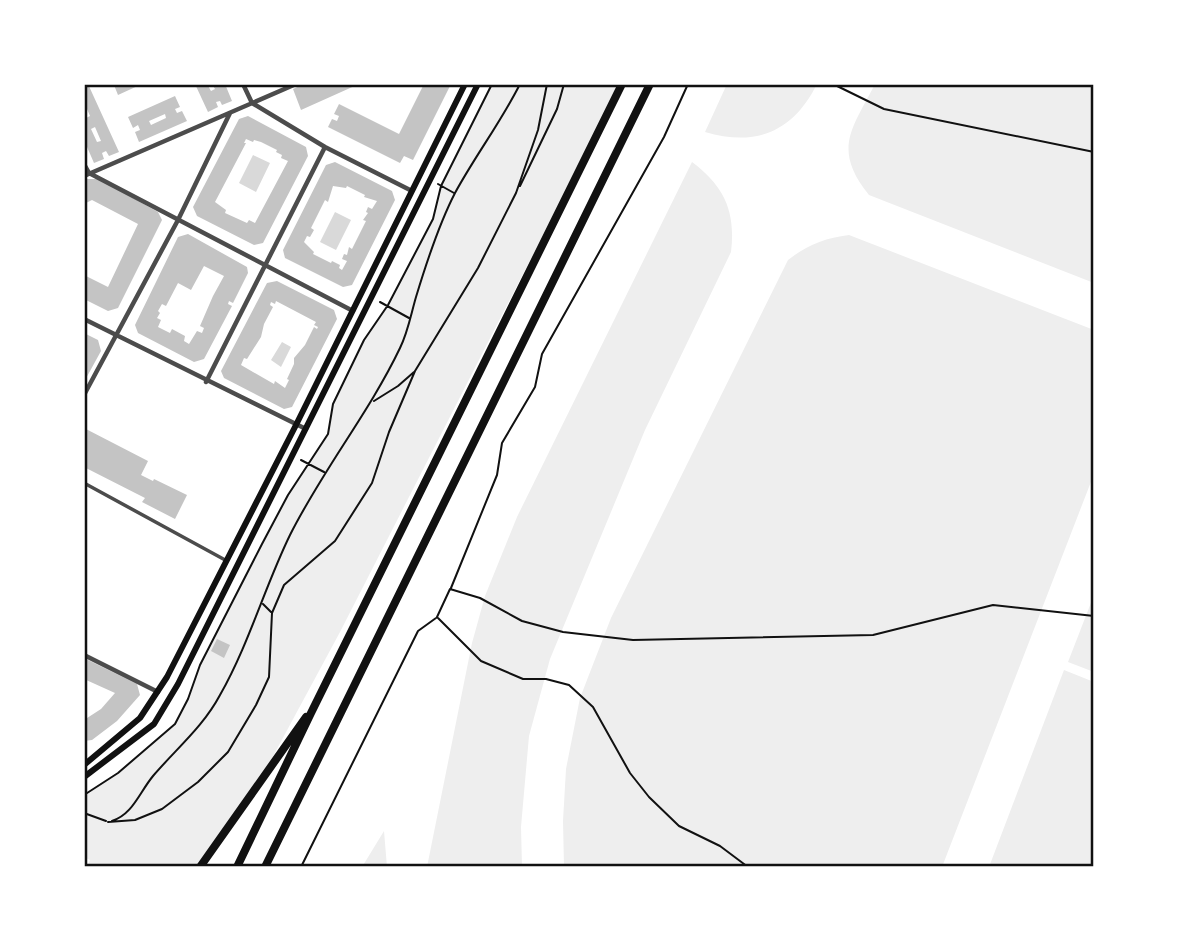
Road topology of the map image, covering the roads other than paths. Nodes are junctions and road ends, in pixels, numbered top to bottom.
1 (243, 84) edge
2 (296, 84) edge
3 (465, 84) edge
4 (478, 84) edge
5 (622, 84) edge
6 (650, 84) edge
7 (252, 103) junction
8 (230, 113) junction
9 (325, 147) junction
10 (84, 164) edge
11 (87, 174) edge
12 (412, 191) junction
13 (178, 220) junction
14 (264, 264) junction
15 (353, 310) junction
16 (84, 319) edge
17 (115, 335) junction
18 (206, 382) junction
19 (84, 395) edge
20 (296, 425) junction
21 (306, 429) junction
22 (84, 484) edge
23 (227, 561) junction
24 (84, 654) edge
25 (158, 692) junction
26 (311, 713) junction
27 (86, 762) edge
28 (84, 777) edge
29 (200, 867) edge
30 (237, 867) edge
31 (265, 867) edge

1 - 7 street
2 - 7 street
3 - 12 main road
4 - 21 main road
5 - 26 highway
6 - 31 highway
7 - 8 street
7 - 9 street
8 - 11 street
8 - 13 street
9 - 12 street
9 - 14 street
10 - 11 street
11 - 13 street
12 - 15 main road
13 - 14 street
13 - 17 street
14 - 15 street
14 - 18 street
15 - 20 main road
16 - 17 street
17 - 18 street
17 - 19 street
18 - 20 street
20 - 21 street
20 - 23 main road
21 - 28 main road
22 - 23 street
23 - 25 main road
24 - 25 street
25 - 27 main road
26 - 29 highway
26 - 30 highway

